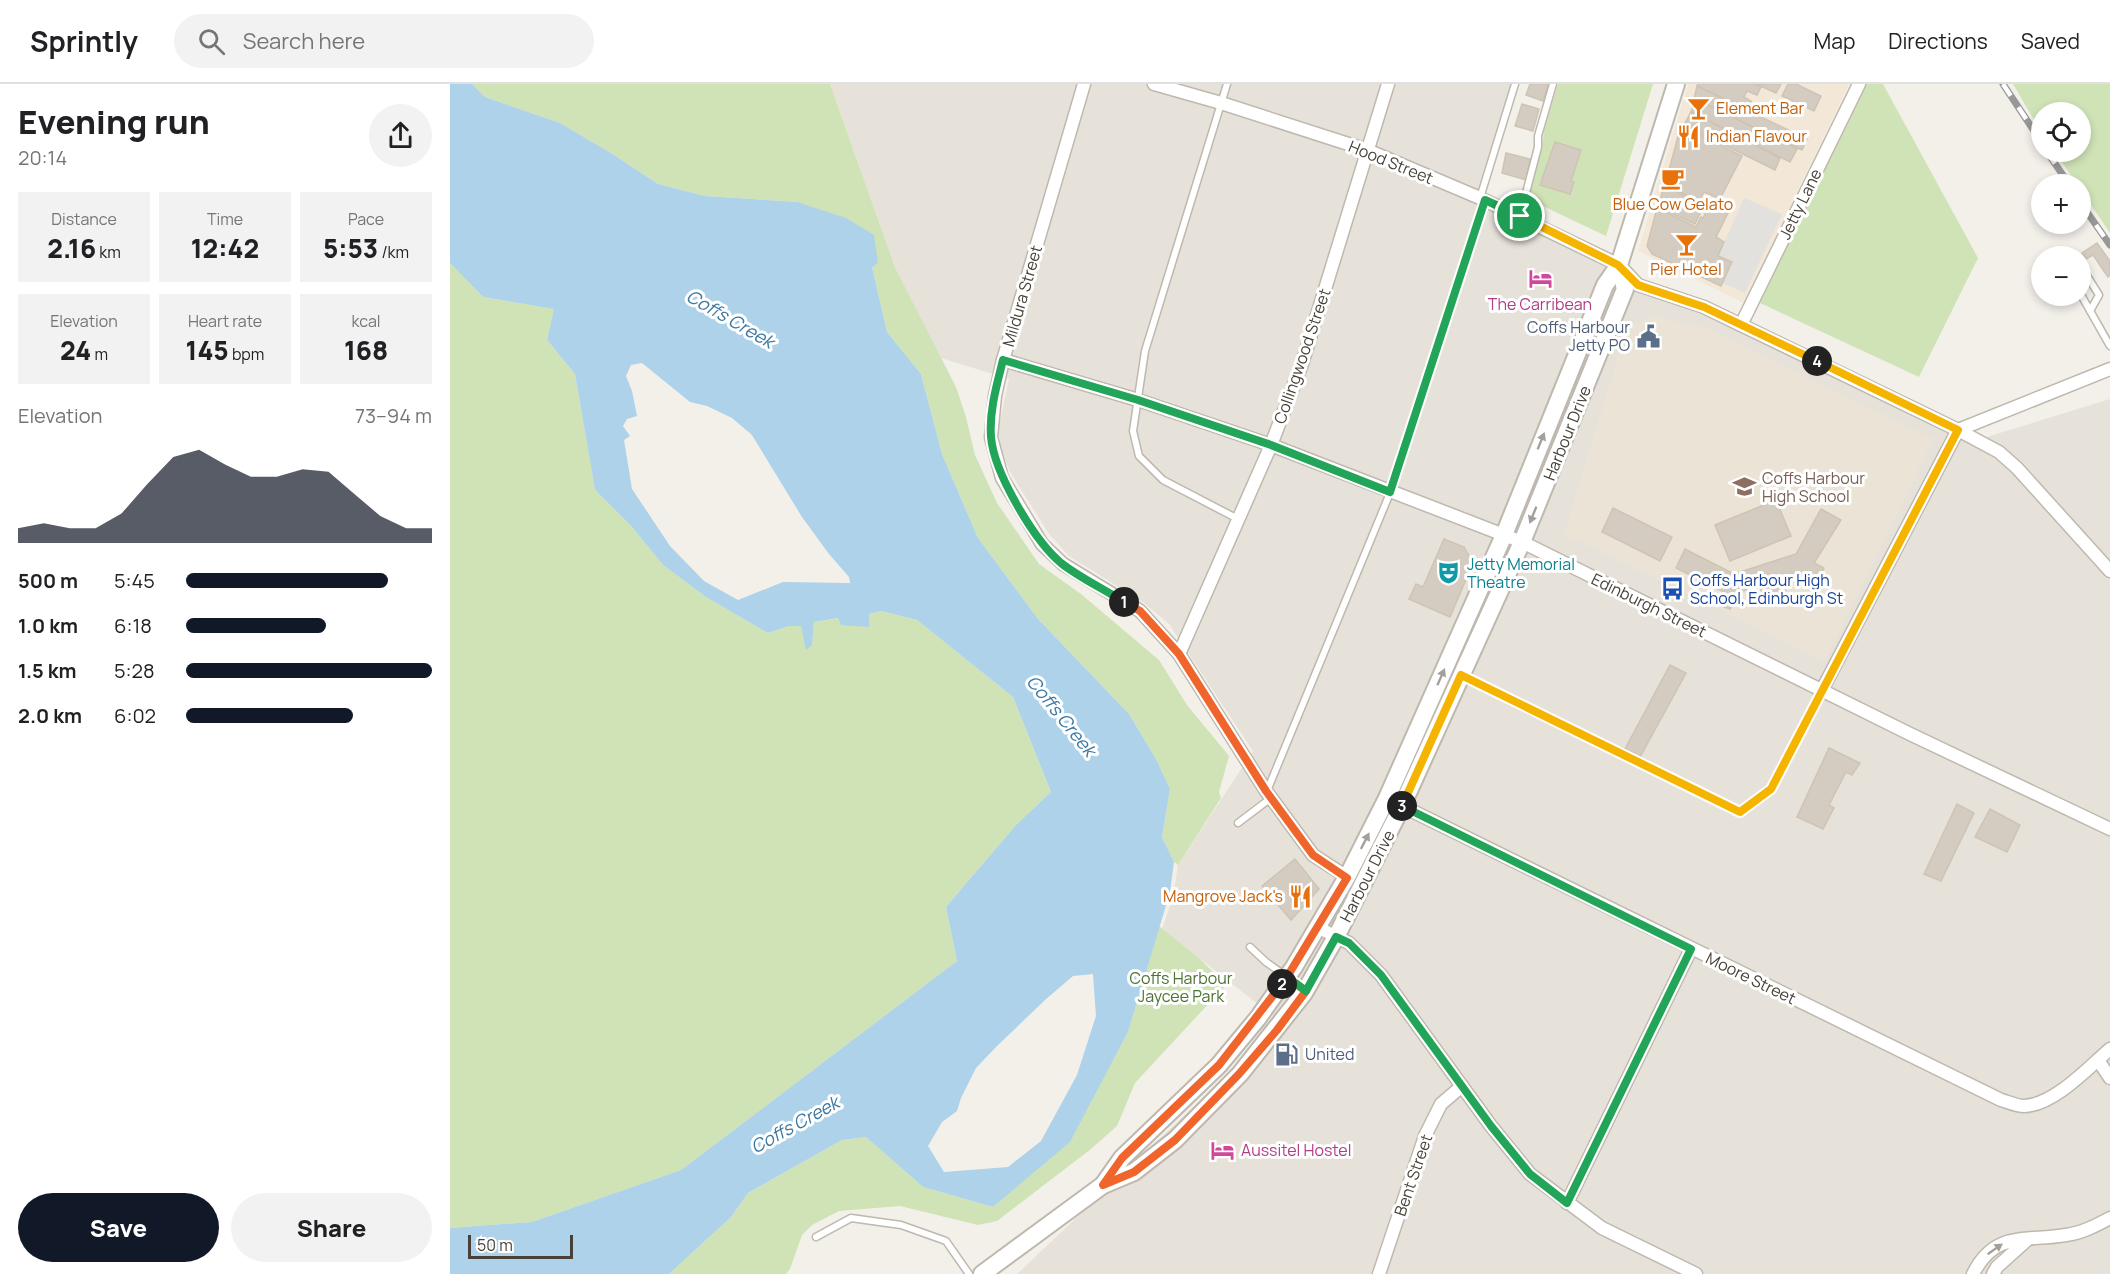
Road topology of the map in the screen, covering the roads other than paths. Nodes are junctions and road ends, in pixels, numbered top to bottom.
1 (1084, 84) edge
2 (1154, 84) edge
3 (1227, 84) edge
4 (1388, 84) edge
5 (1515, 84) edge
6 (1553, 84) edge
7 (1676, 84) edge
8 (1859, 84) edge
9 (1221, 103) junction
10 (1367, 150) junction
11 (1482, 199) junction
12 (1520, 216) junction
13 (1618, 265) junction
14 (2091, 282) edge
15 (2087, 306) edge
16 (2090, 311) junction
17 (1741, 325) junction
18 (2110, 346) edge
19 (1003, 360) junction
20 (2110, 369) edge
21 (1138, 400) junction
22 (1958, 430) junction
23 (1271, 445) junction
24 (1390, 492) junction
25 (1238, 519) junction
26 (1504, 535) junction
27 (1522, 542) junction
28 (2110, 571) edge
29 (1179, 654) junction
30 (1461, 675) junction
31 (1822, 690) junction
32 (1269, 795) junction
33 (1394, 802) junction
34 (1238, 823) dead end
35 (2110, 829) edge
36 (1347, 878) junction
37 (1317, 927) junction
38 (1336, 937) junction
39 (1250, 947) dead end
40 (1691, 949) junction
41 (1287, 977) junction
42 (1306, 991) junction
43 (2110, 1049) edge
44 (2097, 1060) junction
45 (2110, 1078) edge
46 (1462, 1086) junction
47 (1103, 1185) junction
48 (1567, 1203) junction
49 (2110, 1218) edge
50 (816, 1237) dead end
51 (2026, 1240) junction
52 (1680, 1270) edge
53 (969, 1274) edge
54 (982, 1274) edge
55 (1379, 1274) edge
56 (1696, 1274) edge
57 (1973, 1274) edge
58 (1993, 1274) edge

1 - 19 street, Mildura Street
2 - 9 street, Hood Street
3 - 9 lane
4 - 10 street, Collingwood Street
5 - 11 lane
6 - 12 lane
7 - 13 street, Harbour Drive
8 - 17 street, Jetty Lane
9 - 10 street, Hood Street
9 - 21 lane
10 - 11 street, Hood Street
10 - 23 street, Collingwood Street
11 - 12 street, Hood Street
11 - 24 lane
12 - 13 street, Hood Street
13 - 17 street, Hood Street
26 -> 13 street, Harbour Drive
13 -> 27 street, Harbour Drive
14 - 16 lane
15 - 16 lane
16 - 18 lane
17 - 22 street, Hood Street
19 - 21 street, Edinburgh Street
19 - 29 street, Mildura Street
20 - 22 street
21 - 23 street, Edinburgh Street
21 - 25 lane
22 - 28 street, Hood Street
22 - 31 street
23 - 24 street, Edinburgh Street
23 - 25 street, Collingwood Street
24 - 26 street, Edinburgh Street
24 - 32 lane
25 - 29 street, Collingwood Street
26 - 27 street, Edinburgh Street
33 -> 26 street, Harbour Drive
27 - 30 street, Harbour Drive
27 - 31 street, Edinburgh Street
29 - 32 street, Mildura Street
30 - 31 lane
30 - 33 street, Harbour Drive
31 - 35 street, Edinburgh Street
32 - 34 lane
32 - 36 street, Mildura Street
36 -> 33 street, Harbour Drive
33 - 38 street, Harbour Drive
33 - 40 street, Moore Street
36 - 37 street, Harbour Drive
37 - 38 street
37 - 41 street, Harbour Drive
38 - 42 street, Harbour Drive
38 - 46 street
39 - 41 lane
40 - 44 street, Moore Street
40 - 48 street
41 - 42 lane
41 - 47 street, Harbour Drive
42 - 47 street, Harbour Drive
43 - 44 street, Moore Street
44 - 45 street
46 - 48 street
46 - 55 street, Bent Street
47 - 54 street, Harbour Drive
48 - 52 street
49 - 51 street
50 - 53 lane
57 -> 51 street
51 - 58 street
52 - 56 street

